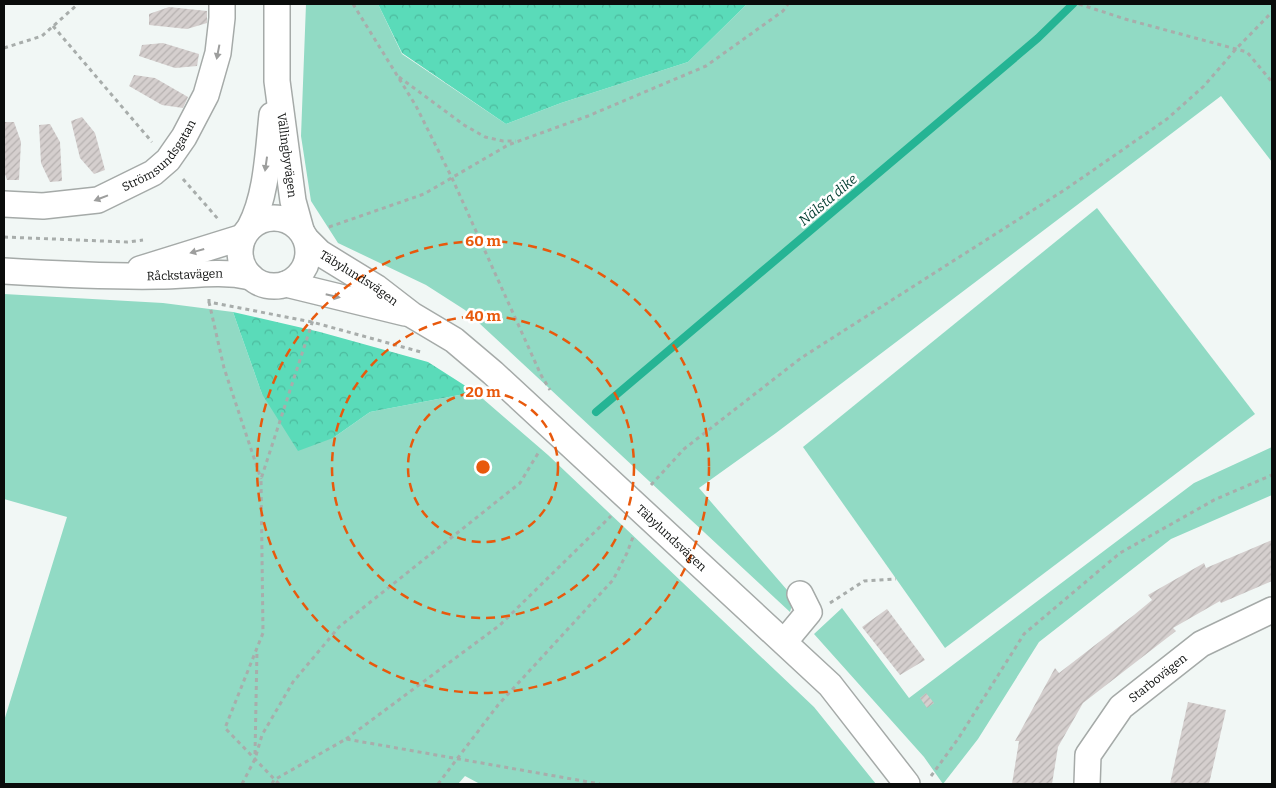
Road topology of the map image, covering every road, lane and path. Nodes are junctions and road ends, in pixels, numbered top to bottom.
1 (78, 4) edge
2 (222, 4) edge
3 (277, 4) edge
4 (353, 4) edge
5 (788, 4) edge
6 (1079, 4) edge
7 (1272, 12) edge
8 (53, 26) junction
9 (4, 48) edge
10 (1236, 48) junction
11 (398, 76) junction
12 (277, 81) junction
13 (1272, 82) edge
14 (519, 141) junction
15 (168, 160) junction
16 (452, 178) junction
17 (4, 204) edge
18 (218, 219) dead end
19 (247, 232) junction
20 (304, 234) junction
21 (4, 236) edge
22 (145, 240) dead end
23 (333, 260) junction
24 (4, 272) edge
25 (210, 274) junction
26 (119, 276) junction
27 (251, 277) junction
28 (286, 284) junction
29 (322, 293) junction
30 (209, 302) junction
31 (412, 315) junction
32 (312, 322) junction
33 (423, 352) dead end
34 (550, 390) dead end
35 (543, 444) dead end
36 (1272, 475) edge
37 (261, 479) junction
38 (648, 488) dead end
39 (616, 512) dead end
40 (635, 530) dead end
41 (896, 579) dead end
42 (804, 603) joint
43 (1272, 610) edge
44 (785, 641) junction
45 (257, 647) junction
46 (346, 739) junction
47 (457, 759) junction
48 (255, 760) junction
49 (273, 782) edge
50 (918, 782) edge
51 (242, 784) edge
52 (279, 784) edge
53 (438, 784) edge
54 (600, 784) edge
55 (1087, 784) edge

1 - 8 path
2 -> 15 street, Strömsundsgatan
3 - 12 street, Vällingbyvägen
4 - 11 path
5 - 14 path
6 - 10 path
7 - 10 path
8 - 9 path
8 - 15 path
10 - 13 path
10 - 38 path
11 - 14 path
11 - 16 path
12 -> 19 street, Vällingbyvägen
12 - 20 street, Vällingbyvägen
14 - 16 path
15 -> 17 street, Strömsundsgatan
15 - 18 path
16 - 23 path
16 - 34 path
19 - 20 street
19 -> 26 street, Råckstavägen
19 - 27 street
20 - 23 street, Täbylundsvägen
20 - 28 street
21 - 22 path
23 - 31 street, Täbylundsvägen
24 - 26 street, Råckstavägen
25 - 26 street, Råckstavägen
25 - 27 street, Råckstavägen
25 - 30 path
27 - 28 street
28 - 29 street, Täbylundsvägen
29 -> 31 street, Täbylundsvägen
29 - 32 path
30 - 32 path
30 - 37 path
31 - 44 street, Täbylundsvägen
32 - 33 path
32 - 37 path
35 - 48 path
36 - 50 path
37 - 45 path
39 - 46 path
40 - 47 path
41 - 42 path
42 - 44 street
43 - 55 street, Starbovägen
44 - 50 street, Täbylundsvägen
45 - 48 path
45 - 48 path
46 - 47 path
46 - 49 path
47 - 53 path
47 - 54 path
48 - 49 path
48 - 51 path
49 - 52 path

